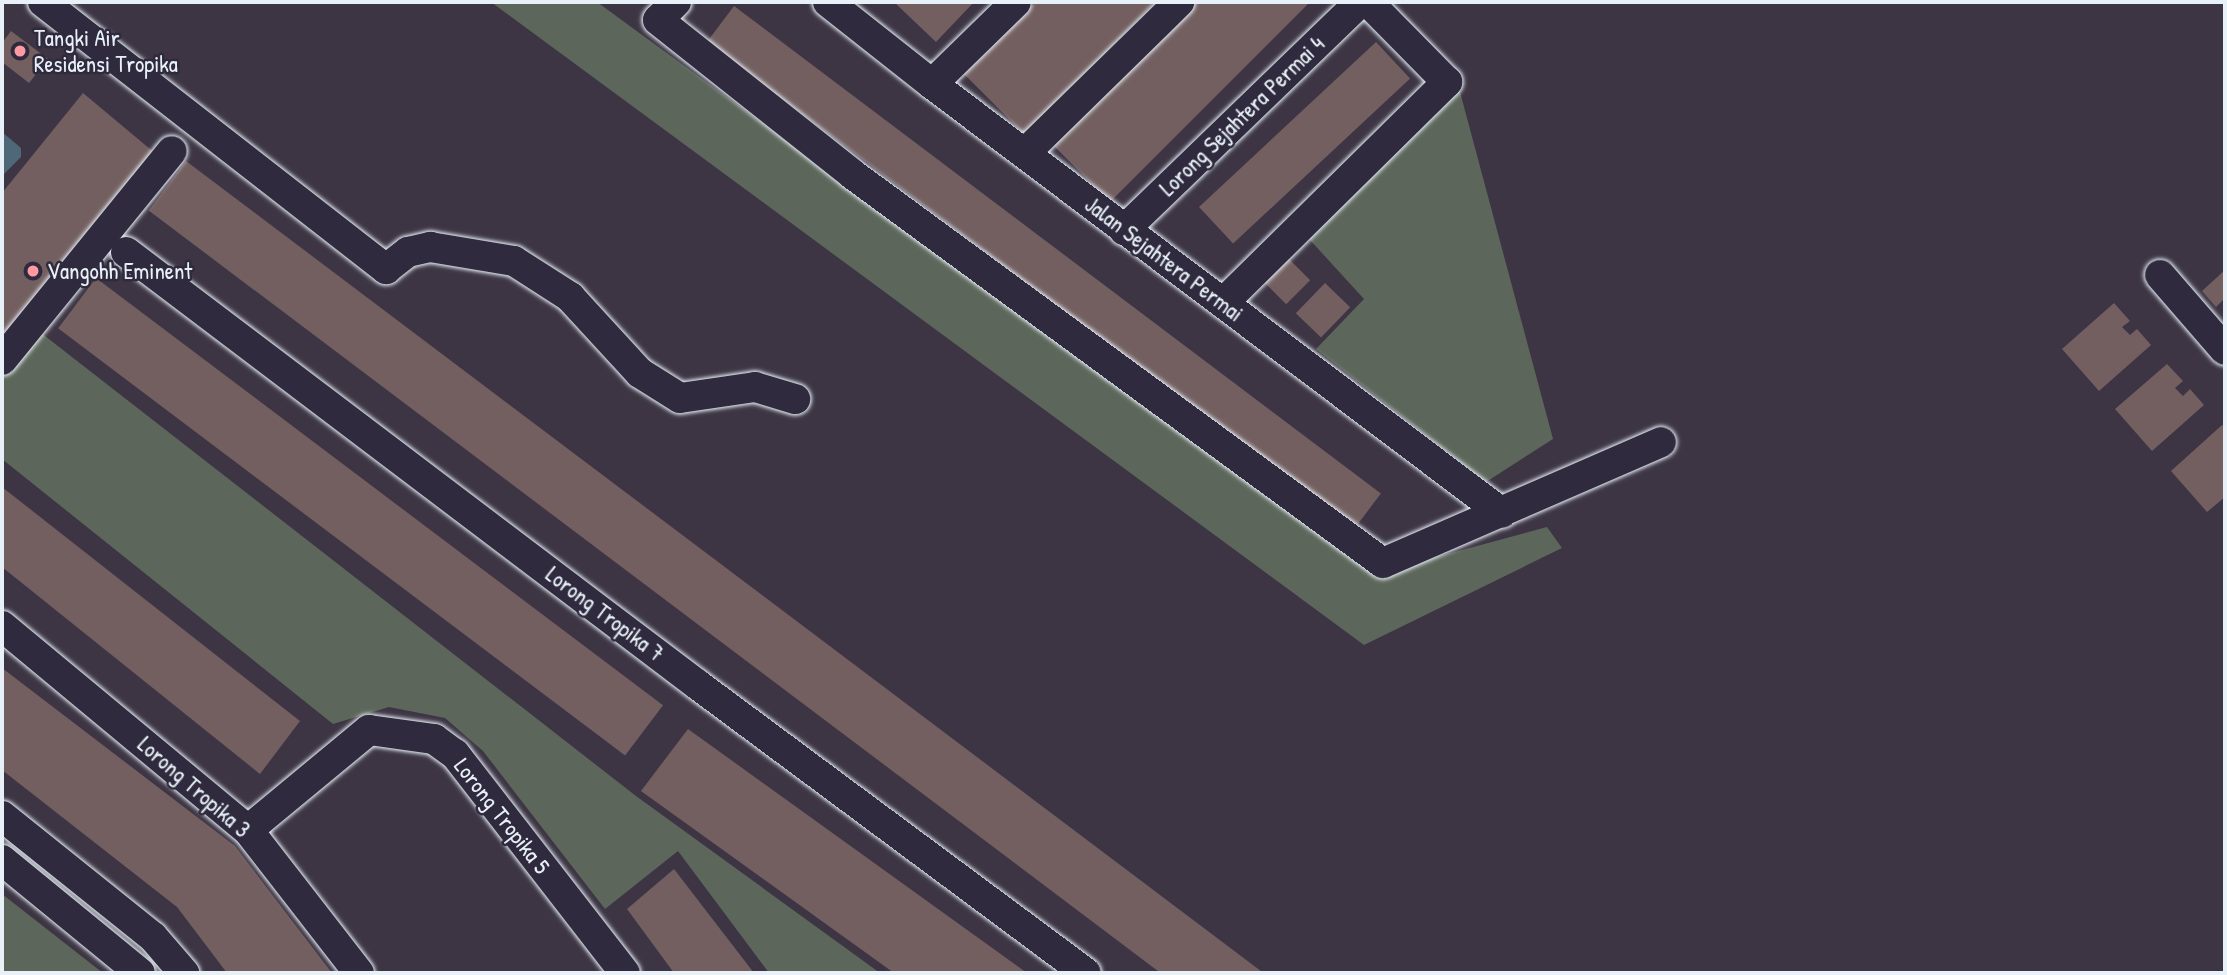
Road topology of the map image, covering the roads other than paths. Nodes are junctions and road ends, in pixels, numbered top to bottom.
1 (43, 2) edge
2 (676, 2) edge
3 (1016, 2) edge
4 (1179, 2) edge
5 (1360, 2) edge
6 (1367, 2) edge
7 (833, 3) edge
8 (932, 84) junction
9 (172, 151) dead end
10 (1024, 153) junction
11 (1124, 230) junction
12 (126, 252) dead end
13 (2160, 275) dead end
14 (1223, 303) junction
15 (2225, 350) edge
16 (2, 360) edge
17 (795, 399) dead end
18 (1661, 442) dead end
19 (1502, 513) junction
20 (2, 626) edge
21 (2, 816) edge
22 (248, 830) junction
23 (2, 860) edge
24 (140, 973) edge
25 (184, 973) edge
26 (359, 973) edge
27 (625, 973) edge
28 (1087, 973) edge

1 - 17 street
2 - 19 street
3 - 8 street
4 - 10 street
5 - 11 street, Lorong Sejahtera Permai 4
6 - 14 street
7 - 8 street, Jalan Sejahtera Permai
8 - 10 street, Jalan Sejahtera Permai
9 - 16 street
10 - 11 street, Jalan Sejahtera Permai
11 - 14 street, Jalan Sejahtera Permai
12 - 28 street, Lorong Tropika 7
13 - 15 street
14 - 19 street, Jalan Sejahtera Permai
18 - 19 street
20 - 22 street, Lorong Tropika 3
21 - 25 street
22 - 26 street, Lorong Tropika 3
22 - 27 street, Lorong Tropika 5
23 - 24 street

